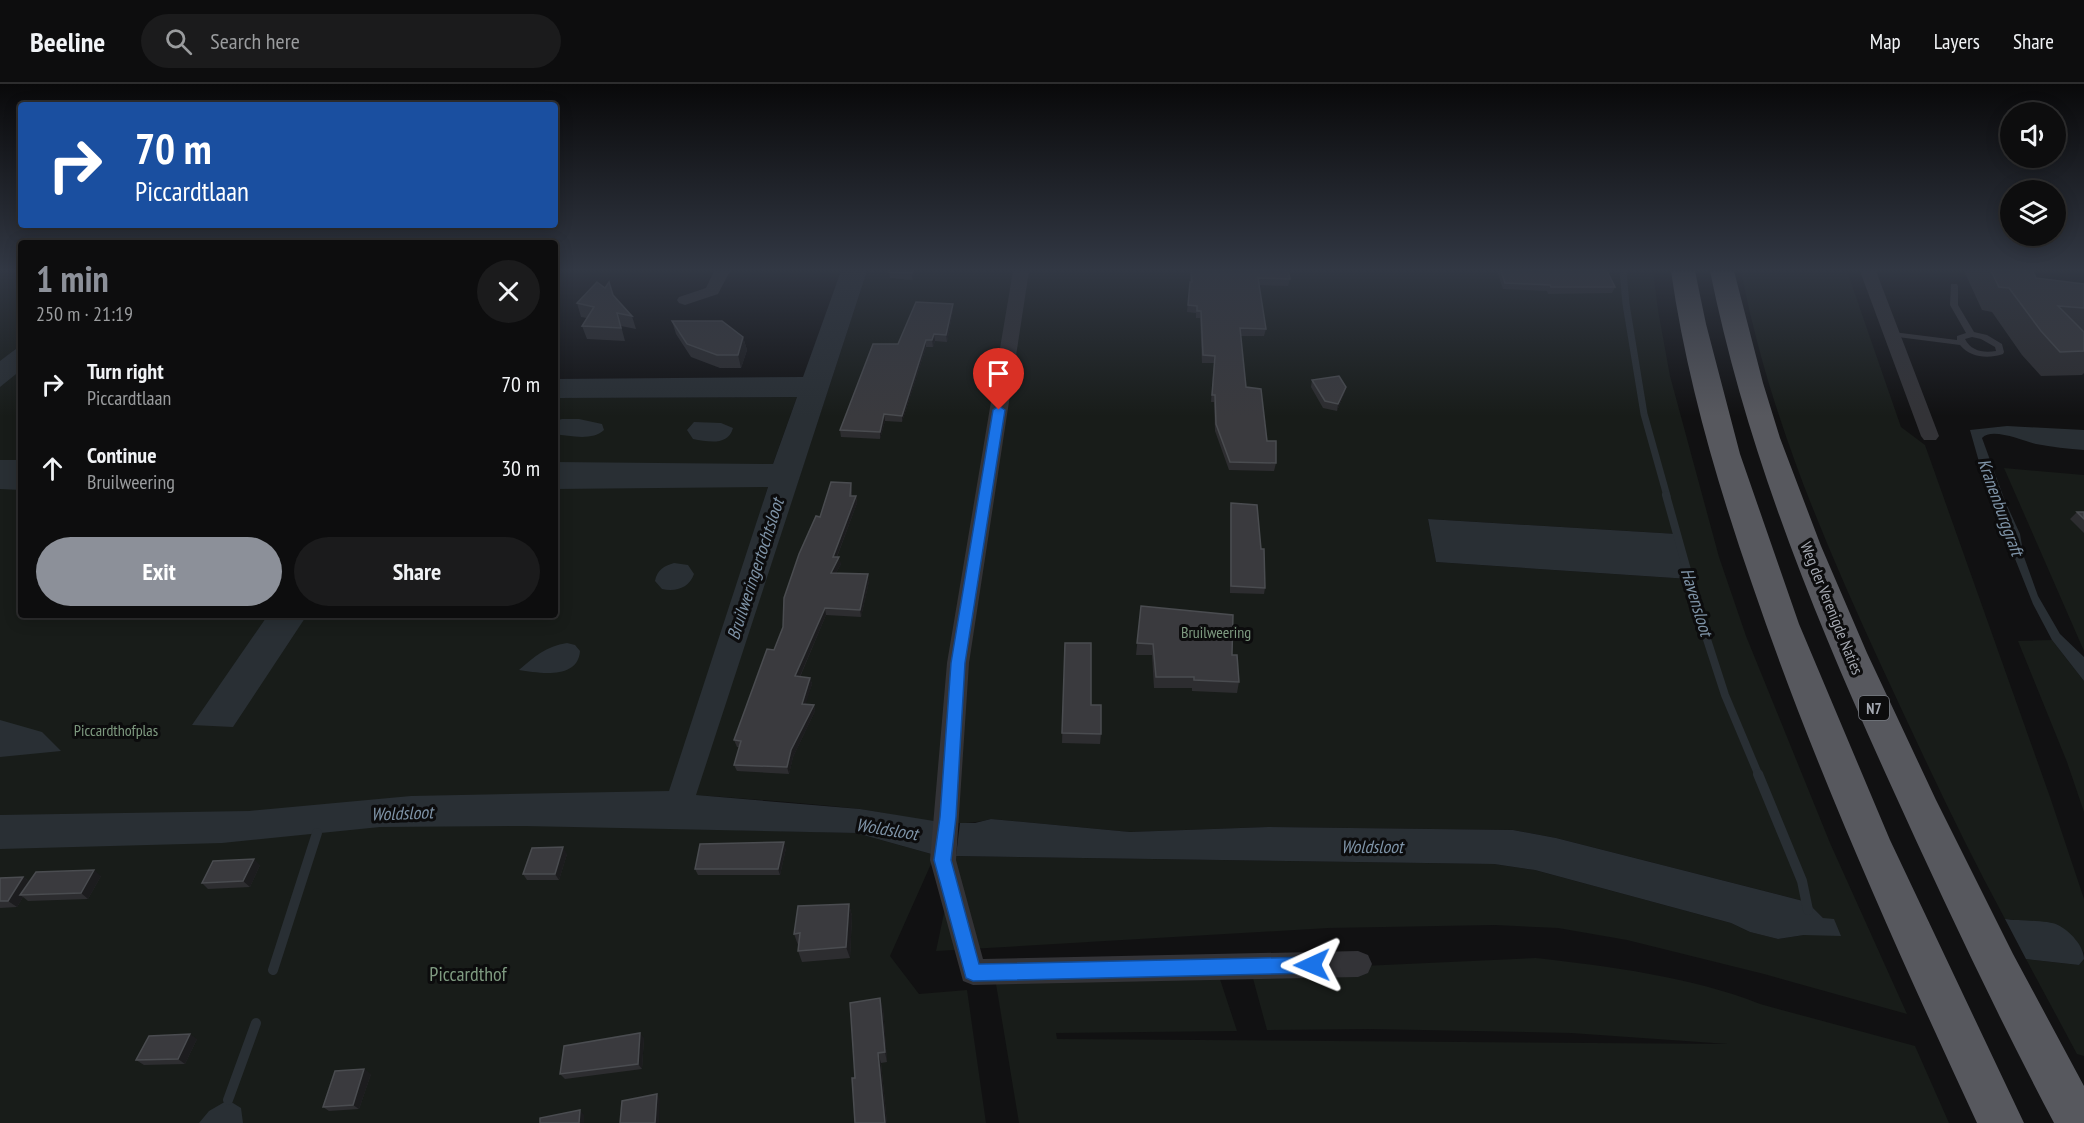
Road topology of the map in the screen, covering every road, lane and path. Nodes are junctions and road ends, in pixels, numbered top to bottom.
1 (1013, 319) edge
2 (1693, 319) edge
3 (1734, 319) edge
4 (1887, 319) edge
5 (1962, 319) edge
6 (1893, 334) junction
7 (1971, 334) junction
8 (1961, 343) junction
9 (1930, 436) dead end
10 (1358, 964) dead end
11 (2001, 1123) edge
12 (2079, 1123) edge

1 - 10 street
2 - 11 highway
3 - 12 highway, Weg der Verenigde Naties / N7
4 - 6 street
5 - 7 lane
6 - 8 lane
6 - 9 street
7 - 8 lane
7 - 8 lane

